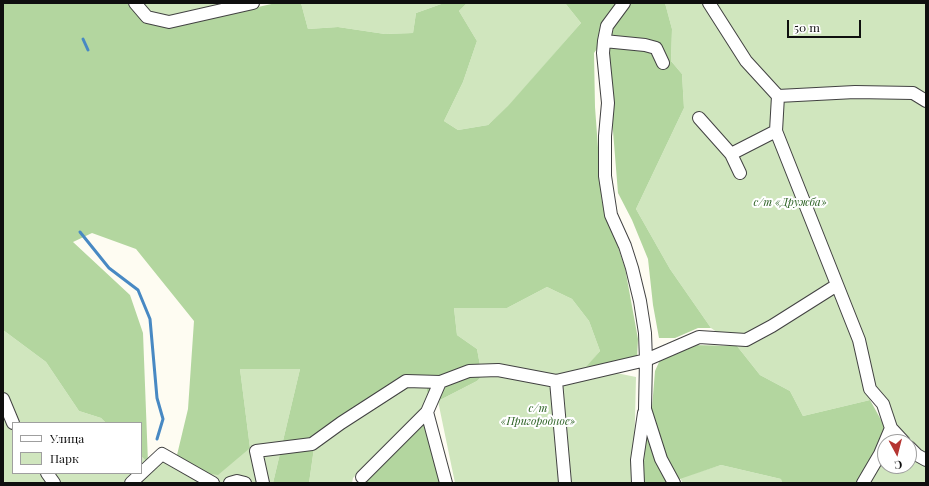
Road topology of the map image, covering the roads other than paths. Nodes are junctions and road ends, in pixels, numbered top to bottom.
1 (135, 3) edge
2 (253, 3) edge
3 (624, 3) edge
4 (711, 4) edge
5 (604, 41) junction
6 (663, 63) dead end
7 (778, 96) junction
8 (926, 101) edge
9 (700, 118) dead end
10 (776, 131) junction
11 (731, 154) junction
12 (740, 173) dead end
13 (837, 286) junction
14 (646, 360) junction
15 (556, 381) junction
16 (440, 382) junction
17 (3, 399) edge
18 (645, 410) junction
19 (427, 412) junction
20 (13, 422) edge
21 (891, 428) junction
22 (897, 434) edge
23 (917, 455) edge
24 (926, 460) edge
25 (142, 473) edge
26 (48, 474) edge
27 (141, 474) edge
28 (362, 477) dead end
29 (54, 483) edge
30 (131, 483) edge
31 (213, 483) edge
32 (230, 483) edge
33 (245, 483) edge
34 (262, 483) edge
35 (446, 483) edge
36 (565, 483) edge
37 (638, 483) edge
38 (674, 483) edge
39 (863, 483) edge

1 - 2 street
3 - 5 street
4 - 7 street
5 - 6 street
5 - 14 street
7 - 8 street
7 - 10 street
9 - 11 street
10 - 11 street
10 - 13 street
11 - 12 street
13 - 14 street
13 - 21 street
14 - 15 street
14 - 18 street
15 - 16 street
15 - 36 street
16 - 19 street
16 - 34 street
17 - 20 street
18 - 37 street
18 - 38 street
19 - 28 street
19 - 35 street
21 - 22 street
21 - 39 street
23 - 24 street
25 - 31 street
26 - 29 street
27 - 30 street
32 - 33 street

